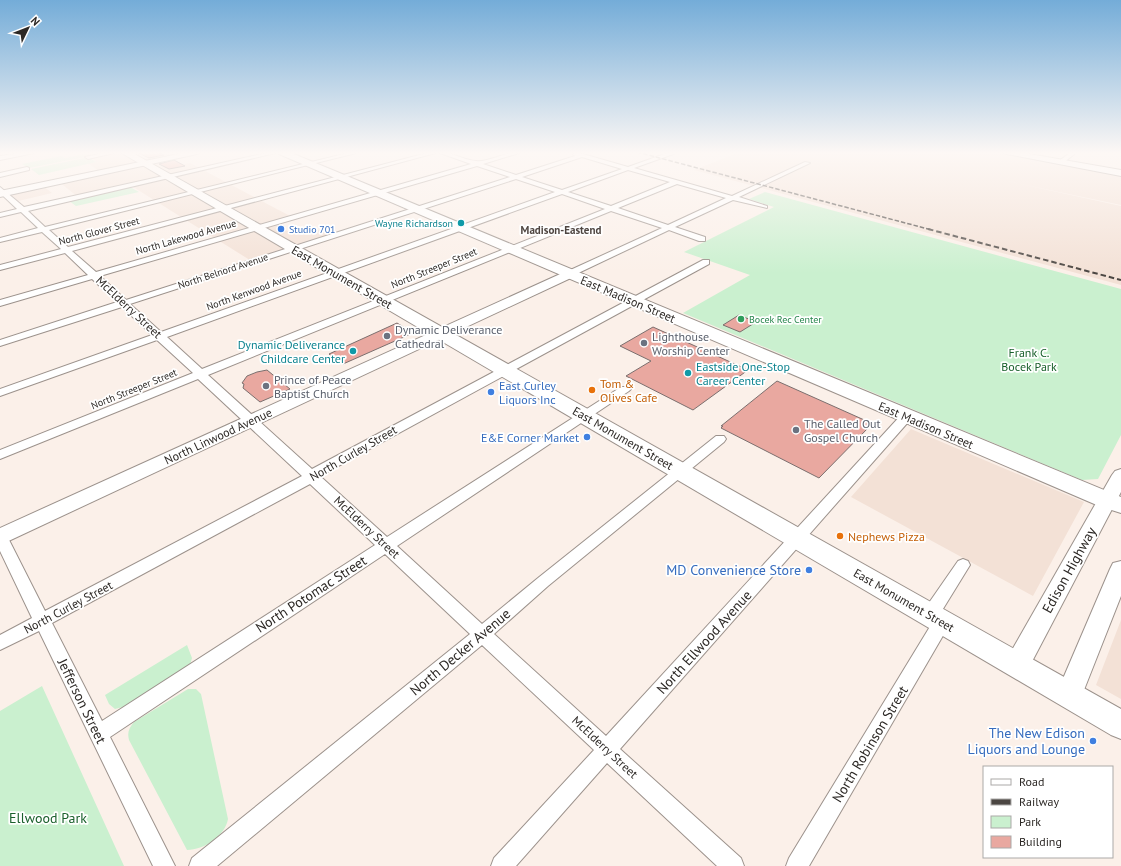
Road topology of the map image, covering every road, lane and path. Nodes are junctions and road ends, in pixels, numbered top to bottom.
1 (1, 192) edge
2 (99, 192) edge
3 (193, 192) edge
4 (195, 192) edge
5 (283, 192) edge
6 (377, 192) edge
7 (379, 192) edge
8 (469, 192) edge
9 (561, 192) edge
10 (563, 192) edge
11 (650, 192) edge
12 (712, 192) edge
13 (744, 192) edge
14 (732, 198) junction
15 (223, 208) junction
16 (612, 208) junction
17 (765, 208) dead end
18 (417, 209) junction
19 (21, 210) junction
20 (0, 215) edge
21 (668, 227) junction
22 (257, 228) junction
23 (461, 228) junction
24 (42, 229) junction
25 (702, 239) dead end
26 (0, 240) edge
27 (293, 248) junction
28 (511, 249) junction
29 (66, 250) junction
30 (706, 262) dead end
31 (0, 268) edge
32 (335, 273) junction
33 (569, 274) junction
34 (94, 275) junction
35 (383, 300) junction
36 (633, 301) junction
37 (0, 303) edge
38 (124, 303) junction
39 (440, 333) junction
40 (160, 336) junction
41 (0, 343) edge
42 (504, 370) junction
43 (201, 374) junction
44 (625, 389) dead end
45 (0, 393) edge
46 (584, 416) junction
47 (906, 417) junction
48 (252, 421) junction
49 (720, 439) dead end
50 (0, 455) edge
51 (680, 471) junction
52 (1121, 475) edge
53 (312, 476) junction
54 (1116, 506) edge
55 (0, 537) edge
56 (797, 538) junction
57 (386, 545) junction
58 (963, 565) dead end
59 (1121, 569) edge
60 (936, 618) junction
61 (42, 621) junction
62 (482, 634) junction
63 (0, 643) edge
64 (1016, 665) junction
65 (1068, 695) junction
66 (1121, 725) edge
67 (98, 734) junction
68 (607, 749) junction
69 (164, 866) edge
70 (200, 866) edge
71 (502, 866) edge
72 (733, 866) edge
73 (797, 866) edge

1 - 19 street, McElderry Street
2 - 19 street
3 - 24 street
4 - 15 main road, East Monument Street
5 - 15 street, North Glover Street
6 - 22 street, North Lakewood Avenue
7 - 18 main road, East Madison Street
8 - 18 street, North Belnord Avenue
9 - 23 street, North Kenwood Avenue
10 - 16 street
11 - 16 street, North Streeper Street
12 - 14 street
13 - 14 street, North Linwood Avenue
14 - 17 street
14 - 21 street, North Linwood Avenue
15 - 22 main road, East Monument Street
15 - 29 street, North Glover Street
16 - 21 street
16 - 28 street, North Streeper Street
18 - 23 main road, East Madison Street
18 - 27 street, North Belnord Avenue
19 - 20 street
19 - 24 street, McElderry Street
21 - 25 street
21 - 33 street, North Linwood Avenue
22 - 27 main road, East Monument Street
22 - 34 street, North Lakewood Avenue
23 - 28 main road, East Madison Street
23 - 32 street, North Kenwood Avenue
24 - 26 street
24 - 29 street, McElderry Street
27 - 32 main road, East Monument Street
27 - 38 street, North Belnord Avenue
28 - 33 main road, East Madison Street
28 - 35 street, North Streeper Street
29 - 31 street, North Glover Street
29 - 34 street, McElderry Street
30 - 36 street, North Curley Street
32 - 35 main road, East Monument Street
32 - 40 street, North Kenwood Avenue
33 - 36 main road, East Madison Street
33 - 39 street, North Linwood Avenue
34 - 37 street, North Lakewood Avenue
34 - 38 street, McElderry Street
35 - 39 main road, East Monument Street
35 - 43 street, North Streeper Street
36 - 42 street, North Curley Street
36 - 47 main road, East Madison Street
38 - 40 street, McElderry Street
38 - 41 street, North Belnord Avenue
39 - 42 main road, East Monument Street
39 - 48 street, North Linwood Avenue
40 - 43 street, McElderry Street
40 - 45 street, North Kenwood Avenue
42 - 46 main road, East Monument Street
42 - 53 street, North Curley Street
43 - 48 street, McElderry Street
43 - 50 street, North Streeper Street
44 - 46 street, North Potomac Street
46 - 51 main road, East Monument Street
46 - 57 street, North Potomac Street
47 - 54 main road, East Madison Street
47 - 56 street, North Ellwood Avenue
48 - 53 street, McElderry Street
48 - 55 street, North Linwood Avenue
49 - 51 street, North Decker Avenue
51 - 56 main road, East Monument Street
51 - 62 street, North Decker Avenue
52 - 54 street, Edison Highway
53 - 57 street, McElderry Street
53 - 61 street, North Curley Street
54 - 64 street, Edison Highway
55 - 61 street, Jefferson Street
56 - 60 main road, East Monument Street
56 - 68 street, North Ellwood Avenue
57 - 62 street, McElderry Street
57 - 67 street, North Potomac Street
58 - 60 street, North Robinson Street
59 - 65 street
60 - 64 main road, East Monument Street
60 - 73 street, North Robinson Street
61 - 63 street, North Curley Street
61 - 67 street, Jefferson Street
62 - 68 street, McElderry Street
62 - 70 street, North Decker Avenue
64 - 65 main road, East Monument Street
65 - 66 main road, East Monument Street
67 - 69 street, Jefferson Street
68 - 71 street, North Ellwood Avenue
68 - 72 street, McElderry Street

